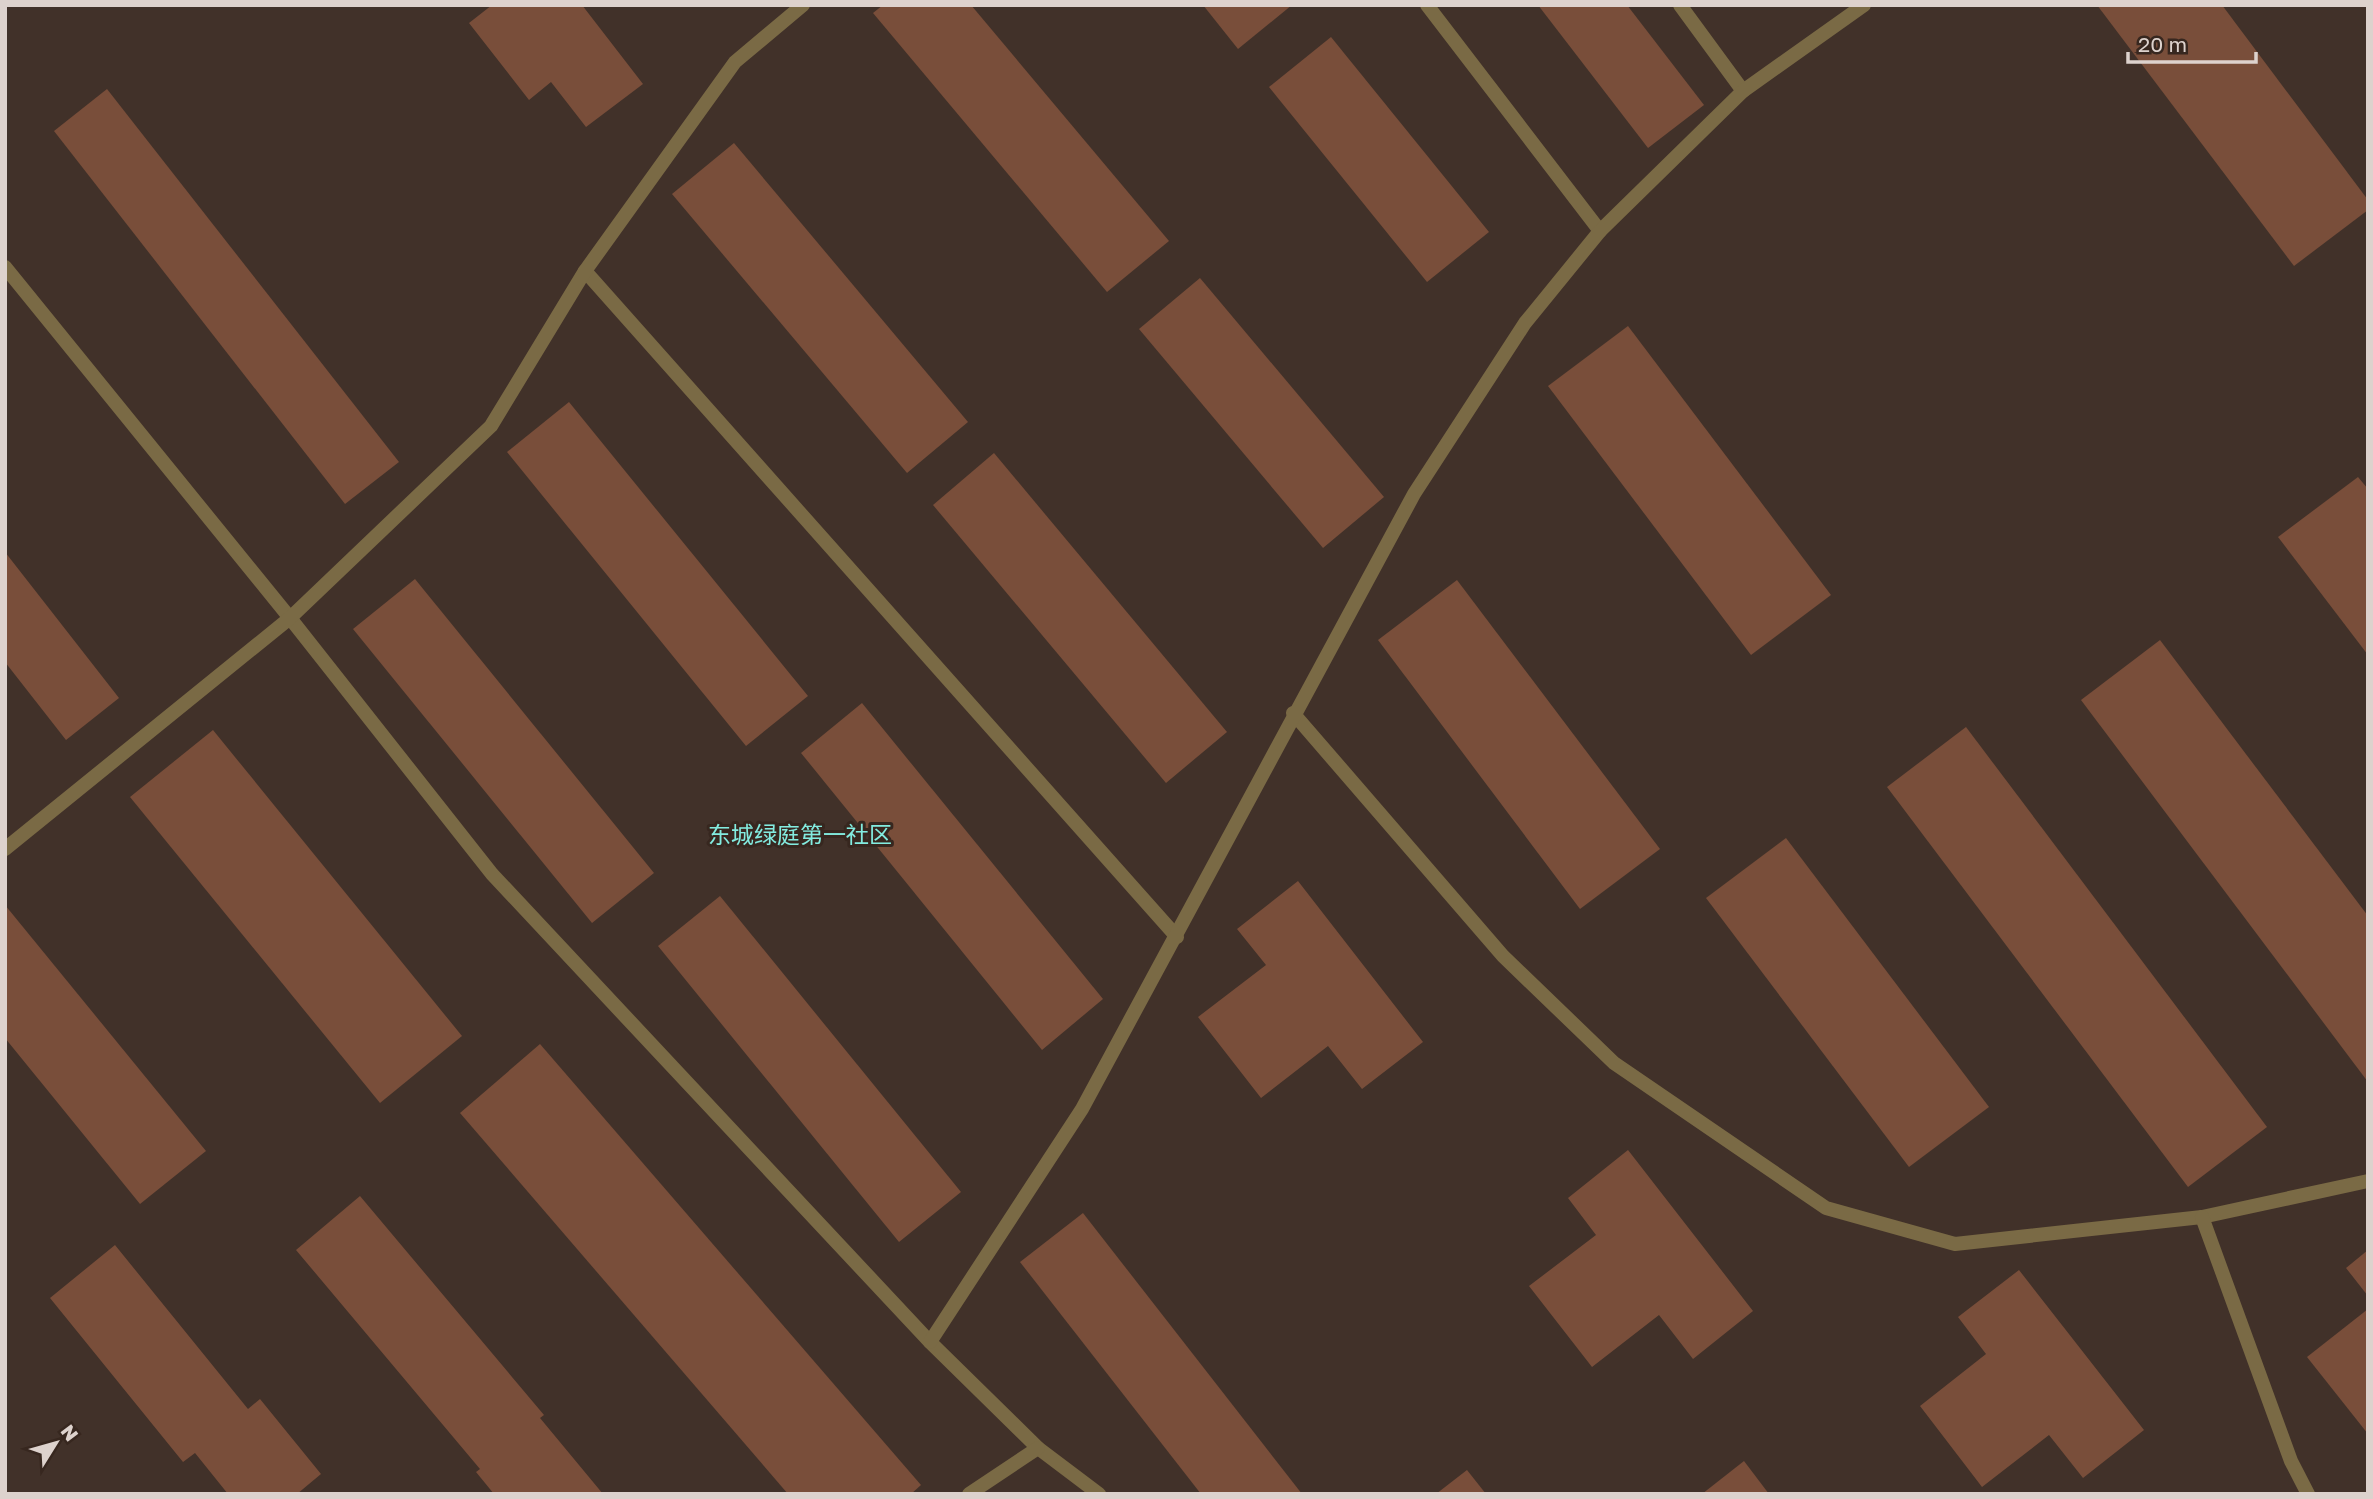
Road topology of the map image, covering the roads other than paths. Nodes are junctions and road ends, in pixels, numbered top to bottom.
1 (803, 5) edge
2 (1427, 5) edge
3 (1680, 5) edge
4 (1864, 5) edge
5 (1743, 91) junction
6 (1600, 231) junction
7 (5, 267) edge
8 (585, 271) junction
9 (290, 618) junction
10 (1293, 713) junction
11 (5, 849) edge
12 (1177, 937) junction
13 (2368, 1181) edge
14 (2202, 1217) junction
15 (930, 1342) junction
16 (1038, 1448) junction
17 (969, 1494) edge
18 (1100, 1494) edge
19 (2308, 1494) edge

1 - 8 street
2 - 6 street
3 - 5 street
4 - 5 street
5 - 6 street
6 - 10 street
7 - 9 street
8 - 9 street
8 - 12 street
9 - 11 street
9 - 15 street
10 - 12 street
10 - 14 street
12 - 15 street
13 - 14 street
14 - 19 street
15 - 16 street
16 - 17 street
16 - 18 street

